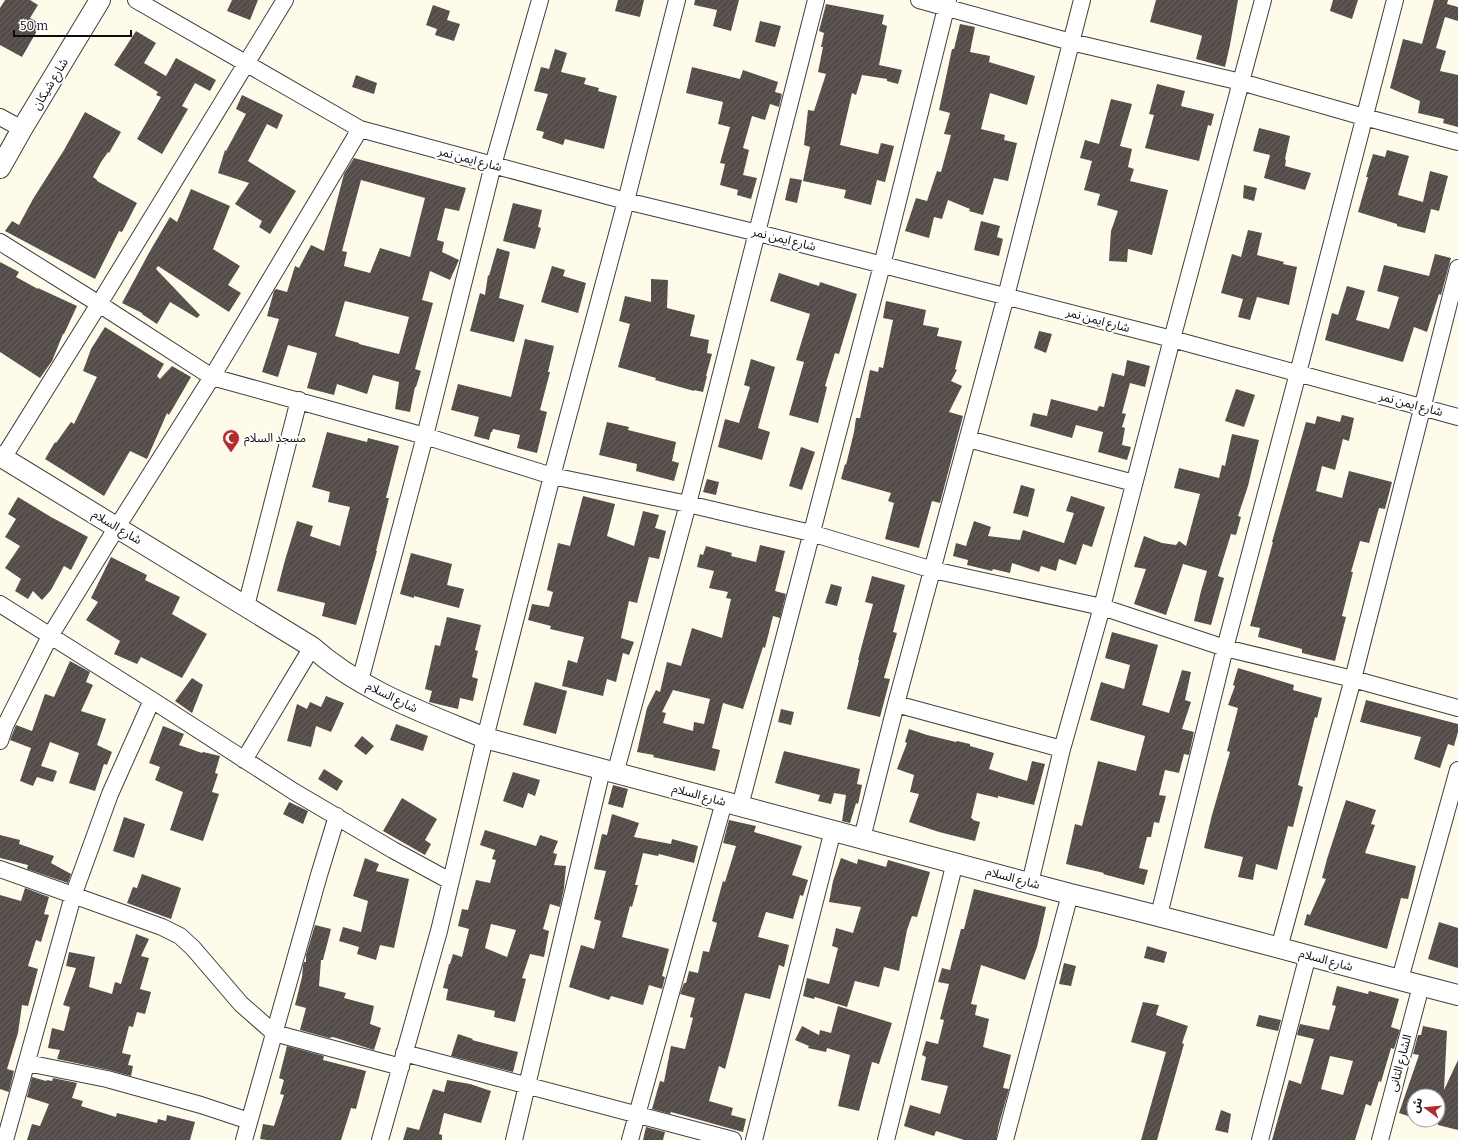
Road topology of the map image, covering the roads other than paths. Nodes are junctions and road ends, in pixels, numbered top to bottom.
1 (100, 0) edge
2 (136, 0) edge
3 (285, 0) edge
4 (540, 0) edge
5 (677, 0) edge
6 (816, 0) edge
7 (919, 0) edge
8 (1082, 0) edge
9 (1263, 0) edge
10 (1395, 0) edge
11 (947, 4) edge
12 (1071, 42) junction
13 (246, 64) junction
14 (1241, 82) junction
15 (0, 117) edge
16 (1364, 117) junction
17 (22, 129) junction
18 (360, 129) junction
19 (1458, 142) edge
20 (493, 165) junction
21 (0, 168) edge
22 (626, 201) junction
23 (758, 233) junction
24 (0, 242) edge
25 (882, 265) junction
26 (1458, 268) edge
27 (1006, 296) junction
28 (100, 304) junction
29 (1172, 339) junction
30 (1298, 373) junction
31 (212, 377) junction
32 (299, 400) junction
33 (1422, 408) junction
34 (1458, 417) edge
35 (425, 436) junction
36 (968, 439) junction
37 (2, 457) edge
38 (552, 476) junction
39 (1134, 483) junction
40 (688, 504) junction
41 (117, 527) junction
42 (811, 533) junction
43 (933, 570) junction
44 (0, 604) edge
45 (246, 606) junction
46 (1102, 607) junction
47 (50, 636) junction
48 (312, 647) junction
49 (1225, 648) junction
50 (1353, 679) junction
51 (360, 681) junction
52 (152, 700) junction
53 (896, 704) junction
54 (1458, 708) edge
55 (485, 738) junction
56 (0, 741) edge
57 (1062, 749) junction
58 (244, 760) junction
59 (1458, 770) edge
60 (609, 772) junction
61 (732, 804) junction
62 (337, 816) junction
63 (833, 830) junction
64 (862, 838) junction
65 (955, 862) junction
66 (0, 869) edge
67 (450, 881) junction
68 (1030, 883) junction
69 (1070, 894) junction
70 (74, 896) junction
71 (1159, 915) junction
72 (1279, 948) junction
73 (1308, 955) junction
74 (1400, 979) junction
75 (1421, 986) junction
76 (1458, 995) edge
77 (274, 1033) junction
78 (402, 1060) junction
79 (27, 1063) junction
80 (528, 1086) junction
81 (637, 1114) junction
82 (249, 1121) junction
83 (5, 1140) edge
84 (244, 1140) edge
85 (380, 1140) edge
86 (514, 1140) edge
87 (630, 1140) edge
88 (733, 1140) edge
89 (754, 1140) edge
90 (886, 1140) edge
91 (1005, 1140) edge
92 (1260, 1140) edge
93 (1380, 1140) edge

1 - 17 street, شارع شيكان
2 - 13 street, شارع ايمن نمر
3 - 13 street
4 - 20 street
5 - 22 street
6 - 23 street
7 - 11 street
8 - 12 street
9 - 14 street
10 - 16 street
11 - 12 street
11 - 25 street
12 - 14 street
12 - 27 street
13 - 18 street, شارع ايمن نمر
13 - 28 street
14 - 16 street
14 - 29 street
15 - 17 street
16 - 19 street
16 - 30 street
17 - 21 street, شارع شيكان
18 - 20 street, شارع ايمن نمر
18 - 31 street
20 - 22 street, شارع ايمن نمر
20 - 35 street
22 - 23 street, شارع ايمن نمر
22 - 38 street
23 - 25 street, شارع ايمن نمر
23 - 40 street
24 - 28 street
25 - 27 street, شارع ايمن نمر
25 - 42 street
26 - 33 street
27 - 29 street, شارع ايمن نمر
27 - 36 street
28 - 31 street
28 - 37 street
29 - 30 street, شارع ايمن نمر
29 - 39 street
30 - 33 street, شارع ايمن نمر
30 - 49 street
31 - 32 street
31 - 41 street
32 - 35 street
32 - 45 street
33 - 34 street, شارع ايمن نمر
33 - 50 street
35 - 38 street
35 - 51 street
36 - 39 street
36 - 43 street
37 - 41 street, شارع السلام
38 - 40 street
38 - 55 street
39 - 46 street
40 - 42 street
40 - 60 street
41 - 45 street, شارع السلام
41 - 47 street
42 - 43 street
42 - 61 street
43 - 46 street
43 - 53 street
44 - 47 street
45 - 48 street, شارع السلام
46 - 49 street
46 - 57 street
47 - 52 street
47 - 56 street
48 - 51 street, شارع السلام
48 - 58 street
49 - 50 street
49 - 71 street
50 - 54 street
50 - 72 street
51 - 55 street, شارع السلام
52 - 58 street
52 - 70 street
53 - 57 street
53 - 64 street
55 - 60 street, شارع السلام
55 - 67 street
57 - 68 street
58 - 62 street
59 - 74 street
60 - 61 street, شارع السلام
60 - 80 street
61 - 63 street, شارع السلام
61 - 81 street
62 - 67 street
62 - 77 street
63 - 64 street, شارع السلام
63 - 89 street
64 - 65 street, شارع السلام
65 - 68 street, شارع السلام
65 - 90 street
66 - 70 street
67 - 78 street
68 - 69 street, شارع السلام
69 - 71 street, شارع السلام
69 - 91 street
70 - 77 street
70 - 79 street
71 - 72 street, شارع السلام
72 - 73 street, شارع السلام
73 - 74 street, شارع السلام
73 - 92 street
74 - 75 street, شارع السلام
75 - 76 street, شارع السلام
75 - 93 street, الشارع التانى
77 - 78 street
77 - 82 street
78 - 80 street
78 - 85 street
79 - 82 street
79 - 83 street
80 - 81 street
80 - 86 street
81 - 87 street
81 - 88 street
82 - 84 street

